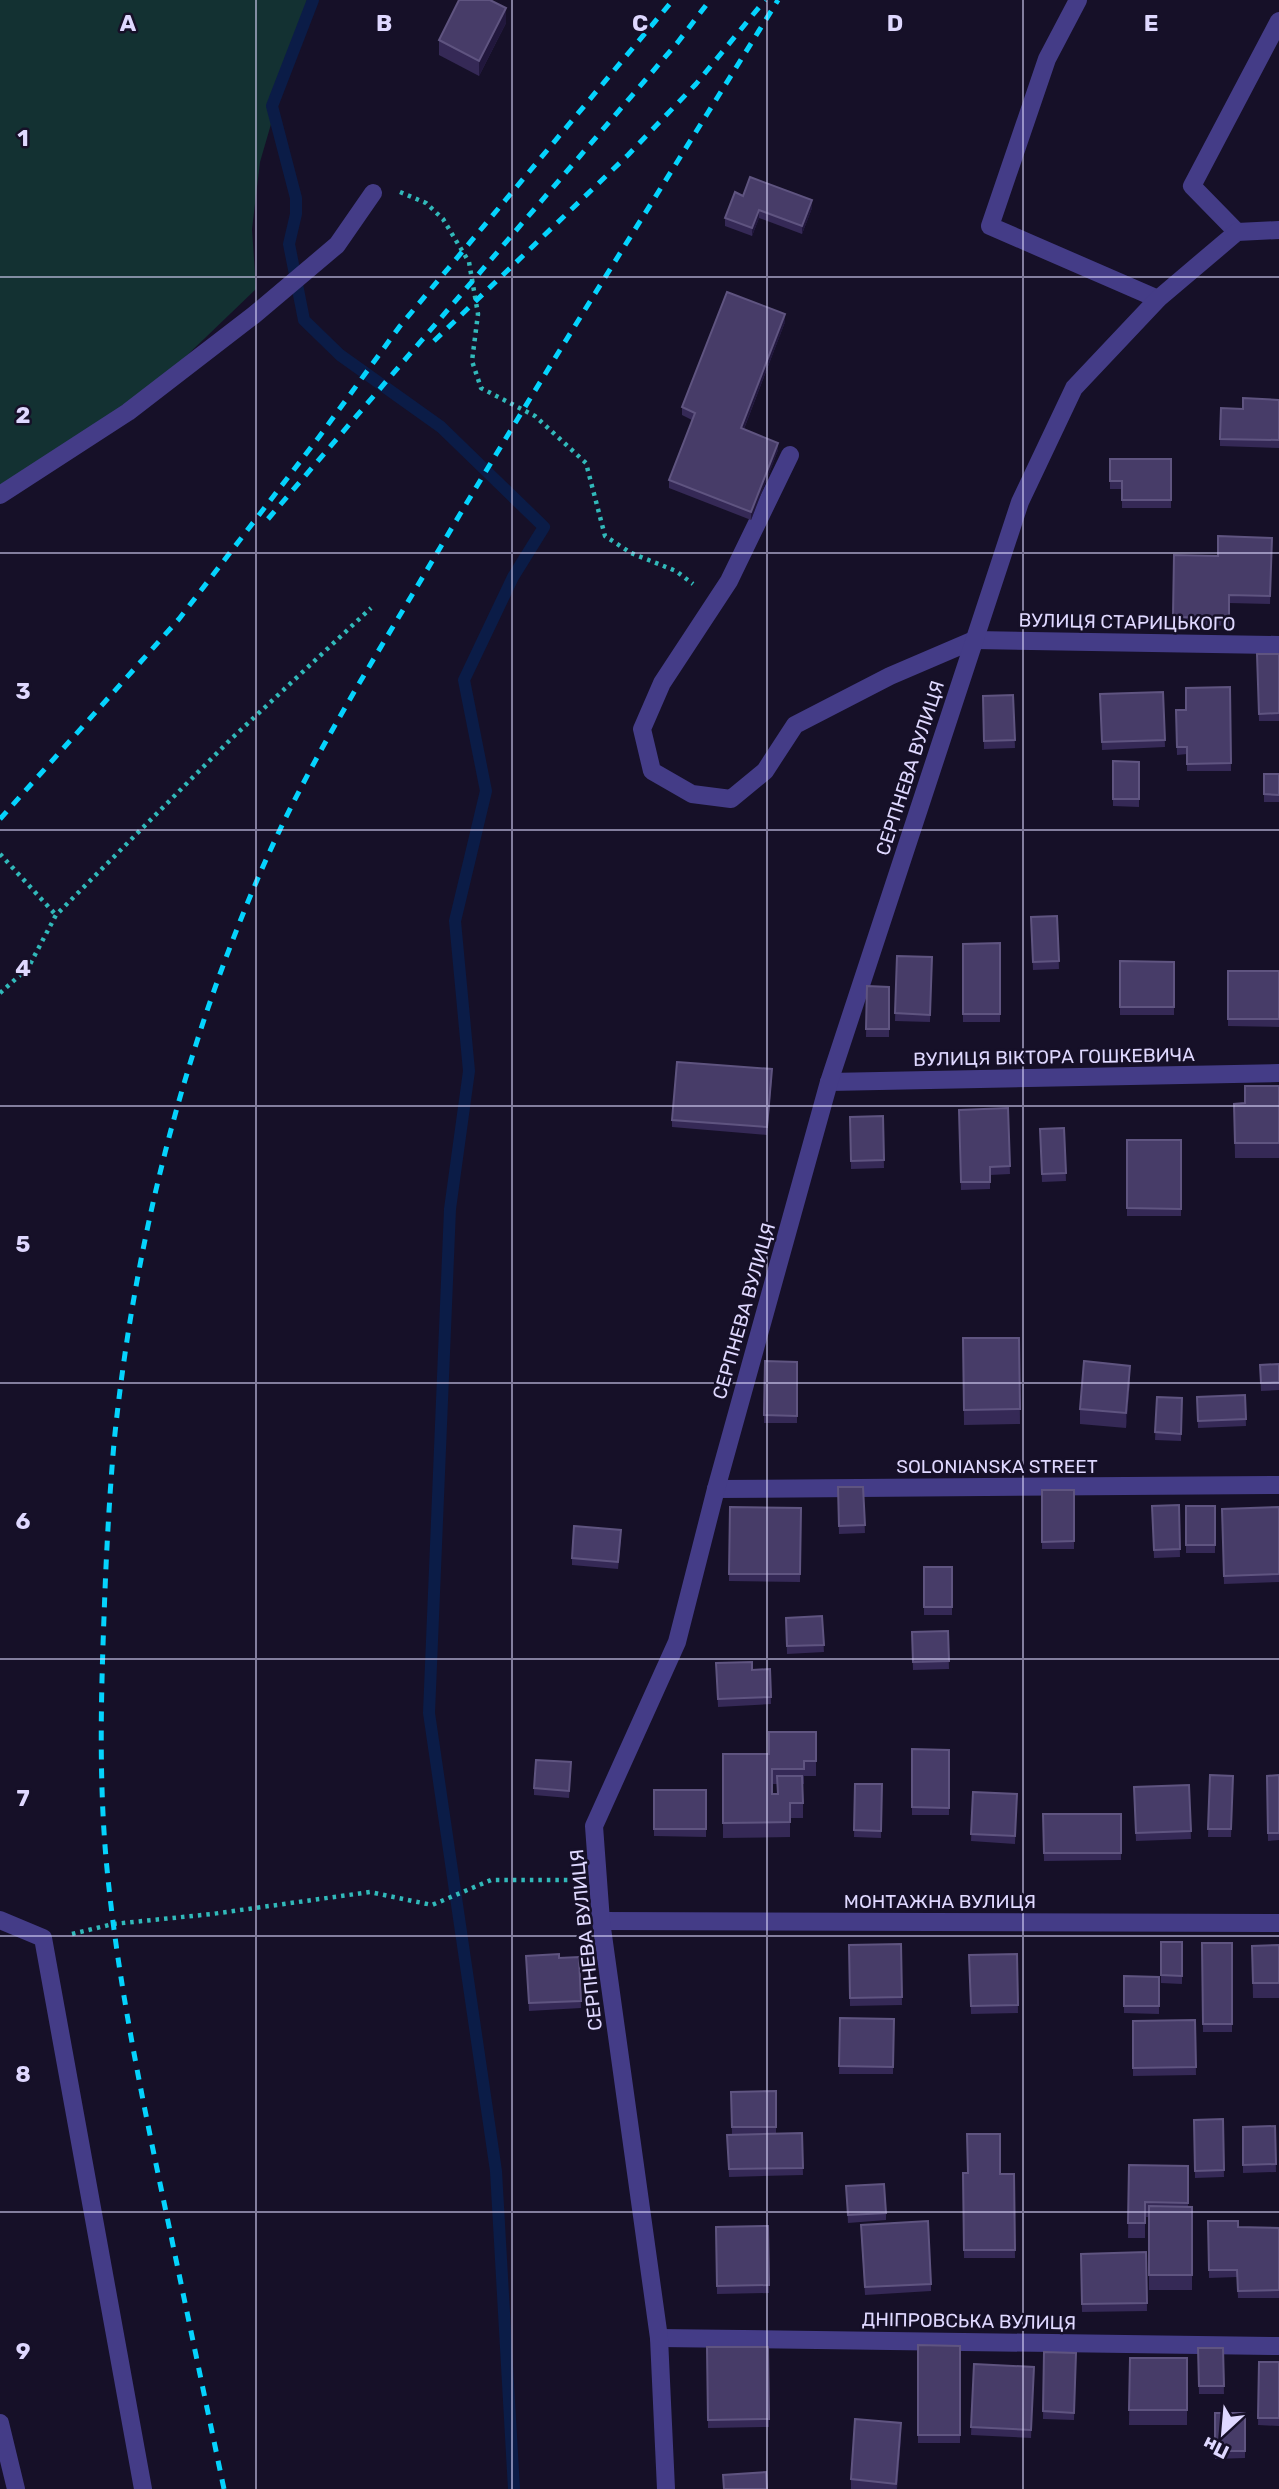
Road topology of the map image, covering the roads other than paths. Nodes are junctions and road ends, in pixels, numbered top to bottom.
1 (1078, 0) edge
2 (1279, 21) edge
3 (373, 193) road end
4 (1279, 230) edge
5 (1237, 232) junction
6 (1158, 299) junction
7 (790, 455) dead end
8 (0, 495) edge
9 (974, 640) junction
10 (1279, 645) edge
11 (1279, 1073) edge
12 (830, 1082) junction
13 (1279, 1485) edge
14 (716, 1489) junction
15 (0, 1920) edge
16 (601, 1921) junction
17 (1279, 1923) edge
18 (659, 2338) junction
19 (1279, 2346) edge
20 (0, 2423) edge
21 (16, 2489) edge
22 (143, 2489) edge
23 (666, 2489) edge

1 - 6 street
2 - 5 street
3 - 8 street
4 - 5 street
5 - 6 street, СЕРПНЕВА ВУЛИЦЯ
6 - 9 street, СЕРПНЕВА ВУЛИЦЯ
7 - 9 street
9 - 10 street, ВУЛИЦЯ СТАРИЦЬКОГО
9 - 12 street, СЕРПНЕВА ВУЛИЦЯ
11 - 12 street, ВУЛИЦЯ ВІКТОРА ГОШКЕВИЧА
12 - 14 street, СЕРПНЕВА ВУЛИЦЯ
13 - 14 street, SOLONIANSKA STREET
14 - 16 street, СЕРПНЕВА ВУЛИЦЯ
15 - 22 street
16 - 17 street, МОНТАЖНА ВУЛИЦЯ
16 - 18 street, СЕРПНЕВА ВУЛИЦЯ
18 - 19 street, ДНІПРОВСЬКА ВУЛИЦЯ
18 - 23 street, СЕРПНЕВА ВУЛИЦЯ
20 - 21 street

